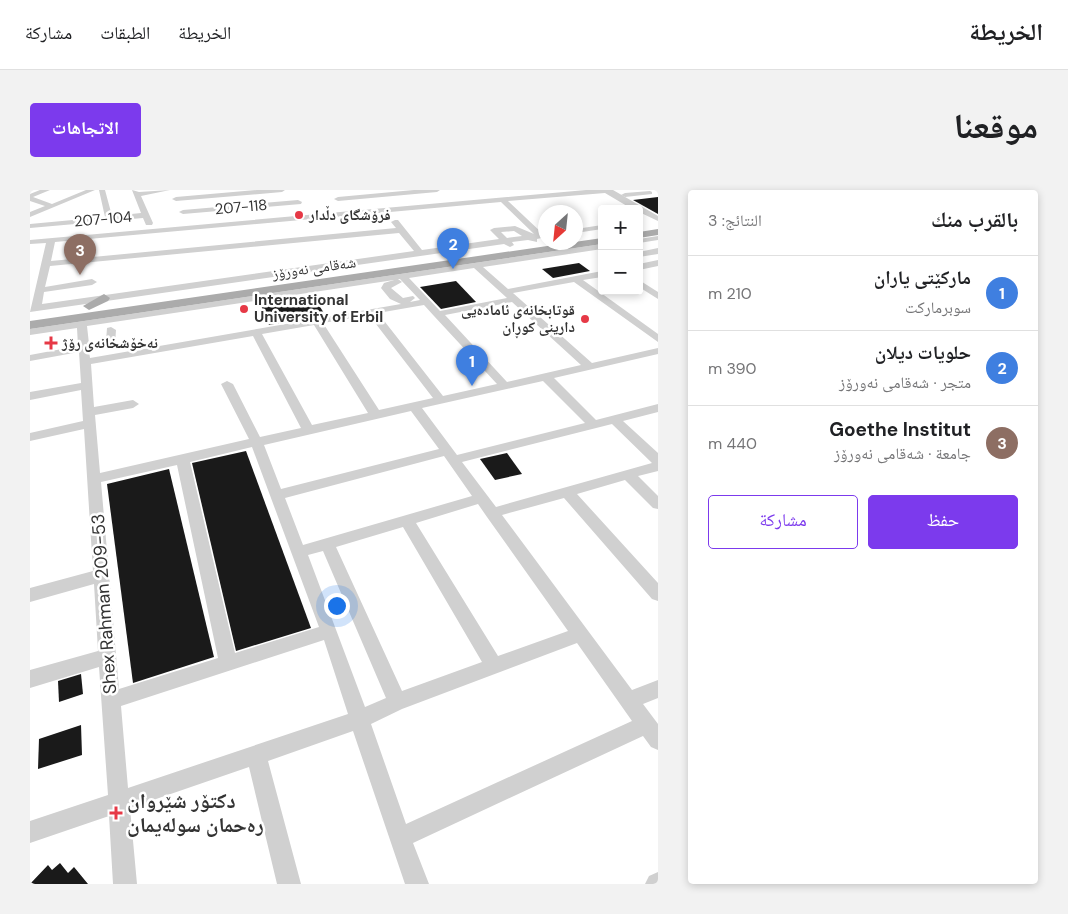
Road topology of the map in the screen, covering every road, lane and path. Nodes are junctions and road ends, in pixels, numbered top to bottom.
1 (47, 190) edge
2 (92, 190) edge
3 (102, 190) edge
4 (166, 190) edge
5 (172, 190) edge
6 (282, 190) edge
7 (437, 190) edge
8 (606, 190) edge
9 (250, 191) edge
10 (136, 192) edge
11 (405, 192) edge
12 (632, 193) edge
13 (650, 193) dead end
14 (483, 195) dead end
15 (30, 198) edge
16 (176, 199) junction
17 (503, 200) junction
18 (588, 200) dead end
19 (491, 201) junction
20 (456, 204) junction
21 (632, 205) edge
22 (52, 206) junction
23 (385, 210) junction
24 (183, 212) junction
25 (643, 212) edge
26 (353, 213) junction
27 (30, 215) edge
28 (146, 215) junction
29 (312, 217) junction
30 (109, 219) junction
31 (658, 221) edge
32 (643, 222) edge
33 (30, 226) edge
34 (643, 227) edge
35 (191, 228) junction
36 (598, 228) edge
37 (401, 230) junction
38 (583, 230) edge
39 (152, 231) junction
40 (658, 232) edge
41 (240, 234) junction
42 (598, 234) edge
43 (643, 234) edge
44 (583, 236) edge
45 (658, 238) edge
46 (538, 239) edge
47 (51, 240) junction
48 (538, 240) edge
49 (643, 240) edge
50 (538, 241) edge
51 (583, 241) edge
52 (598, 241) edge
53 (30, 242) edge
54 (538, 242) edge
55 (508, 244) junction
56 (598, 247) edge
57 (583, 249) edge
58 (548, 250) edge
59 (576, 250) joint
60 (658, 251) edge
61 (421, 254) junction
62 (551, 254) junction
63 (643, 254) edge
64 (643, 255) edge
65 (598, 256) edge
66 (46, 264) junction
67 (657, 264) edge
68 (476, 266) junction
69 (643, 266) edge
70 (96, 274) junction
71 (598, 275) edge
72 (396, 277) junction
73 (576, 279) junction
74 (222, 282) junction
75 (289, 283) junction
76 (275, 285) junction
77 (236, 286) junction
78 (643, 286) edge
79 (41, 290) junction
80 (510, 295) junction
81 (658, 296) edge
82 (104, 298) junction
83 (426, 302) junction
84 (89, 306) junction
85 (158, 306) junction
86 (32, 310) edge
87 (371, 311) junction
88 (437, 314) junction
89 (146, 315) junction
90 (317, 321) junction
91 (82, 324) junction
92 (30, 325) edge
93 (111, 330) dead end
94 (30, 332) edge
95 (256, 332) junction
96 (658, 339) edge
97 (658, 351) edge
98 (85, 355) junction
99 (30, 358) edge
100 (590, 367) junction
101 (546, 377) junction
102 (227, 384) dead end
103 (87, 385) junction
104 (505, 386) junction
105 (30, 396) edge
106 (440, 400) junction
107 (133, 404) dead end
108 (414, 406) junction
109 (658, 408) edge
110 (376, 415) junction
111 (90, 418) junction
112 (615, 420) junction
113 (594, 425) junction
114 (308, 430) junction
115 (30, 437) edge
116 (257, 443) junction
117 (451, 455) junction
118 (183, 460) junction
119 (658, 461) edge
120 (658, 466) edge
121 (627, 474) junction
122 (94, 479) junction
123 (567, 492) junction
124 (277, 495) junction
125 (482, 498) junction
126 (658, 504) edge
127 (492, 513) junction
128 (407, 520) junction
129 (328, 544) junction
130 (299, 552) junction
131 (102, 574) junction
132 (658, 594) edge
133 (30, 595) edge
134 (329, 631) junction
135 (581, 634) junction
136 (108, 656) junction
137 (228, 663) junction
138 (495, 666) junction
139 (30, 679) edge
140 (658, 689) edge
141 (112, 700) junction
142 (629, 700) junction
143 (397, 702) junction
144 (360, 719) junction
145 (652, 732) edge
146 (256, 754) junction
147 (119, 802) junction
148 (30, 832) edge
149 (400, 838) junction
150 (125, 884) edge
151 (289, 884) edge
152 (417, 884) edge

1 - 15 street
2 - 22 street
3 - 30 street
4 - 10 street
5 - 16 street
6 - 9 street
7 - 11 street
7 - 20 street
8 - 17 street
8 - 18 street
8 - 21 street
9 - 16 street
10 - 28 street
11 - 26 street
12 - 13 street
14 - 19 street
15 - 22 street
16 - 24 street
17 - 19 street
17 - 46 street
19 - 20 street
20 - 23 street
22 - 27 street
23 - 26 street
23 - 37 street
24 - 29 street, 207-118
24 - 35 street
25 - 31 street
26 - 29 street
28 - 30 street, 207-104
28 - 39 street
29 - 41 street
30 - 33 street, 207-104
31 - 32 street
31 - 34 main road
35 - 39 street
35 - 41 street
36 - 38 street
37 - 41 street
37 - 61 street
39 - 47 street
40 - 43 main road
41 - 70 street
42 - 44 main road
45 - 49 street
47 - 53 street
47 - 66 street
48 - 55 street
50 - 55 main road, شەقامی نەورۆز
51 - 52 main road, شەقامی نەورۆز
54 - 72 main road, شەقامی نەورۆز
55 - 61 street
55 - 75 main road, شەقامی نەورۆز
56 - 57 street
58 - 62 main road
59 - 62 street
59 - 65 street
60 - 63 street
61 - 74 street
62 - 68 street
64 - 67 street
66 - 70 street
66 - 79 street
67 - 69 street
68 - 72 street
68 - 80 street
70 - 79 street
71 - 73 street
72 - 75 main road, شەقامی نەورۆز
72 - 83 street
72 - 89 street
73 - 80 street
73 - 96 street
74 - 77 main road
74 - 82 street
75 - 76 main road, شەقامی نەورۆز
76 - 77 main road, شەقامی نەورۆز
76 - 85 main road, شەقامی نەورۆز
77 - 84 main road, شەقامی نەورۆز
78 - 81 street
79 - 86 street
80 - 88 street
80 - 100 street
82 - 84 main road
82 - 86 street
83 - 87 street
83 - 88 street
84 - 86 main road, شەقامی نەورۆز
85 - 89 main road
85 - 92 main road, شەقامی نەورۆز
87 - 90 street
87 - 106 street
88 - 104 street
89 - 91 street
90 - 95 street
90 - 110 street
91 - 94 street
91 - 98 street, Shex Rahman 209-53
93 - 98 street
95 - 98 street
95 - 114 street
97 - 100 street
98 - 99 street
98 - 103 street, Shex Rahman 209-53
100 - 101 street
101 - 104 street
101 - 113 street
102 - 116 street
103 - 105 street
103 - 111 street, Shex Rahman 209-53
104 - 106 street
106 - 108 street
107 - 111 street
108 - 110 street
108 - 117 street
109 - 112 street
110 - 114 street
111 - 115 street
111 - 122 street, Shex Rahman 209-53
112 - 113 street
112 - 119 street
113 - 117 street
114 - 116 street
116 - 118 street
116 - 124 street
117 - 124 street
117 - 125 street
118 - 122 street
118 - 137 street
120 - 121 street
121 - 123 street
121 - 126 street
122 - 131 street, Shex Rahman 209-53
123 - 127 street
123 - 132 street
124 - 130 street
125 - 127 street
125 - 128 street
127 - 135 street
128 - 129 street
128 - 138 street
129 - 130 street
129 - 143 street
130 - 134 street
131 - 133 street
131 - 136 street, Shex Rahman 209-53
134 - 137 street
134 - 144 street
135 - 138 street
135 - 142 street
136 - 139 street
136 - 141 street, Shex Rahman 209-53
137 - 141 street
138 - 143 street
140 - 142 street
141 - 147 street, Shex Rahman 209-53
142 - 145 street
143 - 144 street
144 - 146 street
144 - 149 street
145 - 149 street
146 - 147 street
146 - 151 street
147 - 148 street
147 - 150 street, Shex Rahman 209-53
149 - 152 street

